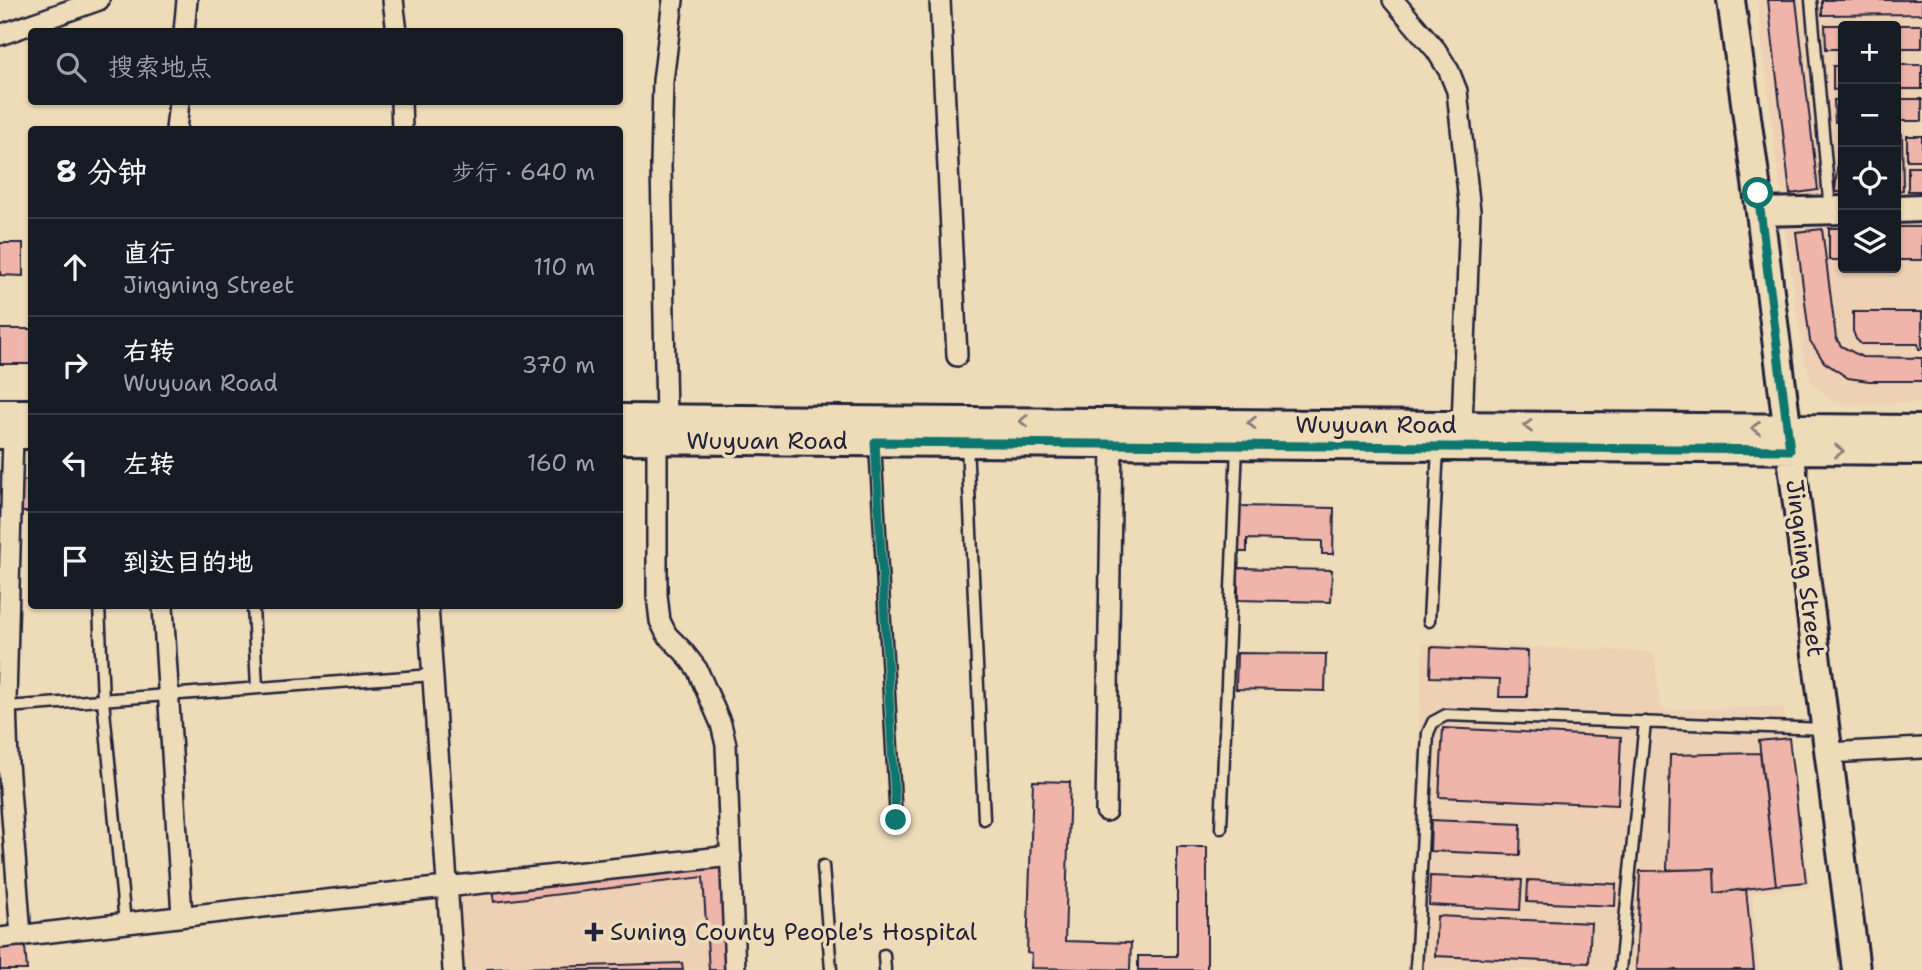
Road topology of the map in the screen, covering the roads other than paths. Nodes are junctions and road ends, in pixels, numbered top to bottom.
1 (99, 0) edge
2 (187, 0) edge
3 (393, 0) edge
4 (673, 0) edge
5 (940, 0) edge
6 (1393, 0) edge
7 (1731, 0) edge
8 (1811, 0) edge
9 (184, 28) edge
10 (396, 28) edge
11 (0, 35) edge
12 (178, 105) edge
13 (401, 105) edge
14 (176, 126) edge
15 (402, 126) edge
16 (1922, 208) edge
17 (1901, 209) edge
18 (1837, 210) edge
19 (1760, 212) junction
20 (957, 356) dead end
21 (28, 416) edge
22 (623, 419) edge
23 (1462, 425) junction
24 (661, 429) junction
25 (1922, 429) edge
26 (11, 430) edge
27 (623, 439) edge
28 (1789, 439) junction
29 (875, 442) junction
30 (967, 443) junction
31 (1112, 444) junction
32 (1237, 445) junction
33 (1438, 447) junction
34 (1922, 451) edge
35 (99, 609) edge
36 (163, 609) edge
37 (253, 609) edge
38 (428, 609) edge
39 (1429, 621) dead end
40 (433, 675) junction
41 (257, 688) junction
42 (167, 695) junction
43 (103, 700) junction
44 (6, 707) junction
45 (1645, 722) junction
46 (1827, 741) junction
47 (1922, 748) edge
48 (1106, 811) dead end
49 (984, 819) dead end
50 (896, 820) dead end
51 (1221, 828) dead end
52 (730, 856) junction
53 (823, 866) dead end
54 (447, 888) junction
55 (182, 916) junction
56 (125, 923) junction
57 (21, 936) junction
58 (0, 938) edge
59 (884, 955) dead end
60 (453, 970) edge
61 (735, 970) edge
62 (831, 970) edge
63 (886, 970) edge
64 (1416, 970) edge
65 (1620, 970) edge
66 (1856, 970) edge

1 - 11 street
2 - 9 street
3 - 10 street
4 - 24 street
5 - 20 street
6 - 23 street
7 - 19 main road, Jingning Street
8 - 18 lane
12 - 14 street
13 - 15 street
16 - 17 main road
18 - 19 main road
19 - 28 main road, Jingning Street
21 - 26 main road
22 - 24 main road, Wuyuan Road
23 -> 24 main road, Wuyuan Road
28 -> 23 main road, Wuyuan Road
24 - 27 main road, Wuyuan Road
24 - 29 main road, Wuyuan Road
24 - 52 street
25 - 28 main road, Wuyuan Road
26 - 44 street
28 - 33 main road, Wuyuan Road
28 -> 34 main road, Wuyuan Road
28 - 46 main road, Jingning Street
29 - 30 main road, Wuyuan Road
29 - 50 lane
30 - 31 main road, Wuyuan Road
30 - 49 lane
31 - 32 main road, Wuyuan Road
31 - 48 street
32 - 33 main road, Wuyuan Road
32 - 51 lane
33 - 39 lane
35 - 43 lane
36 - 42 street
37 - 41 lane
38 - 40 street
40 - 41 lane
40 - 54 street
41 - 42 lane
42 - 43 lane
42 - 55 street
43 - 44 lane
43 - 56 lane
44 - 57 street
45 - 46 lane
45 - 64 lane
45 - 65 lane
46 - 47 street
46 - 66 main road, Jingning Street
52 - 54 street
52 - 61 street
53 - 62 lane
54 - 55 street
54 - 60 street
55 - 56 street
56 - 57 street
57 - 58 street
59 - 63 lane

